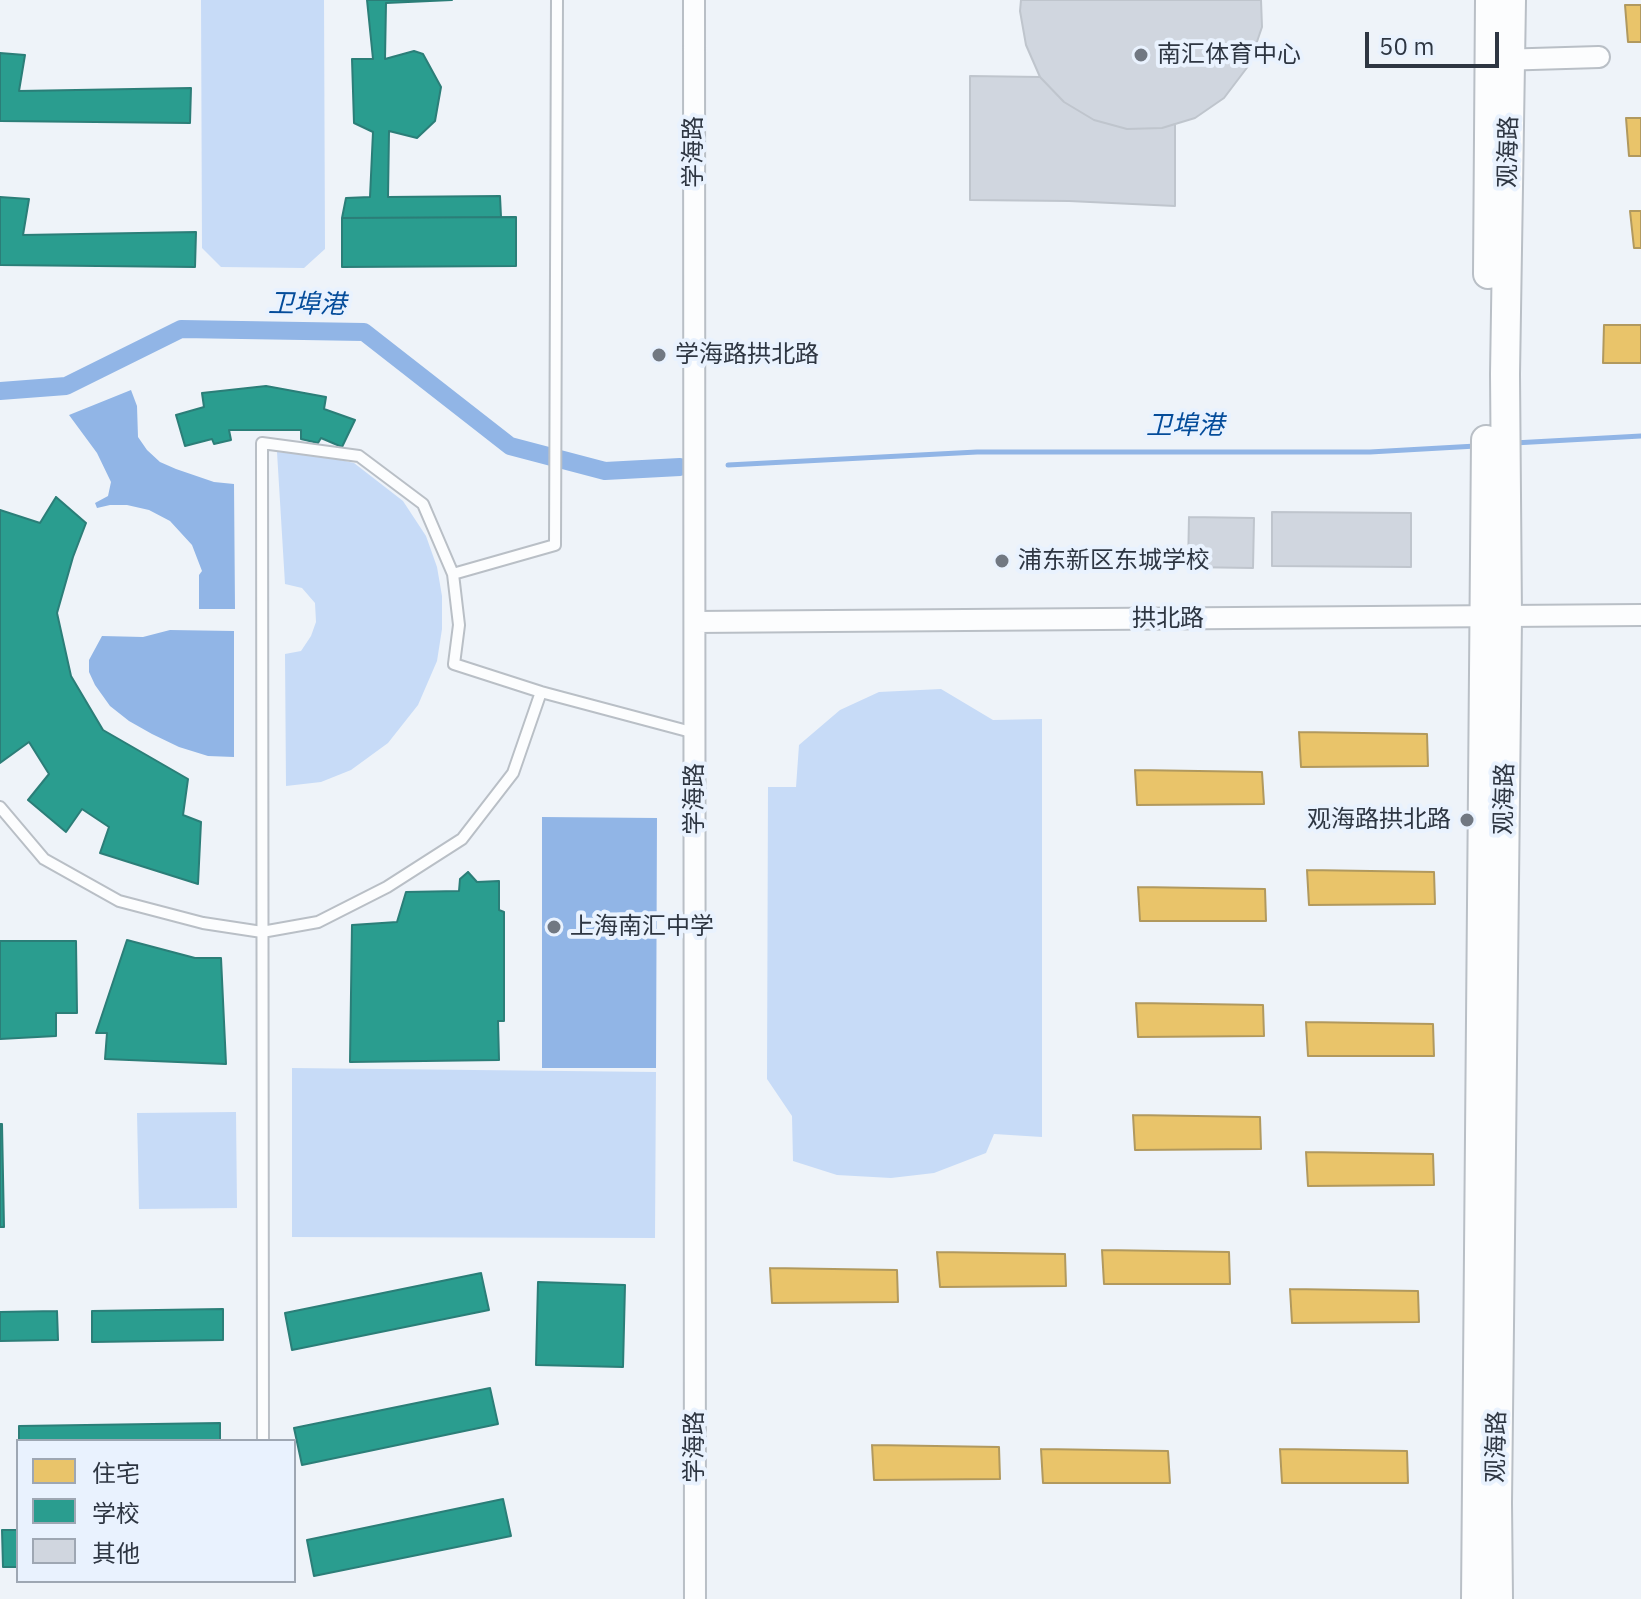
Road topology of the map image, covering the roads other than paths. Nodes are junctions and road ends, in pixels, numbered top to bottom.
1 (557, 0) edge
2 (694, 0) edge
3 (1490, 0) edge
4 (1511, 0) edge
5 (1599, 57) dead end
6 (1500, 60) junction
7 (453, 574) junction
8 (1641, 615) edge
9 (1496, 617) junction
10 (695, 622) junction
11 (541, 692) junction
12 (695, 733) junction
13 (0, 807) edge
14 (262, 932) junction
15 (263, 1439) edge
16 (695, 1599) edge
17 (1476, 1599) edge
18 (1498, 1599) edge

1 - 7 lane
2 - 10 street, 学海路
3 - 6 main road, 观海路
4 - 6 main road, 观海路
5 - 6 street
6 - 9 main road, 观海路
7 - 11 lane
7 - 14 lane
8 - 9 street, 拱北路
9 - 10 street, 拱北路
9 - 17 main road, 观海路
9 - 18 main road, 观海路
10 - 12 street, 学海路
11 - 12 lane
11 - 14 lane
12 - 16 street, 学海路
13 - 14 lane
14 - 15 lane

